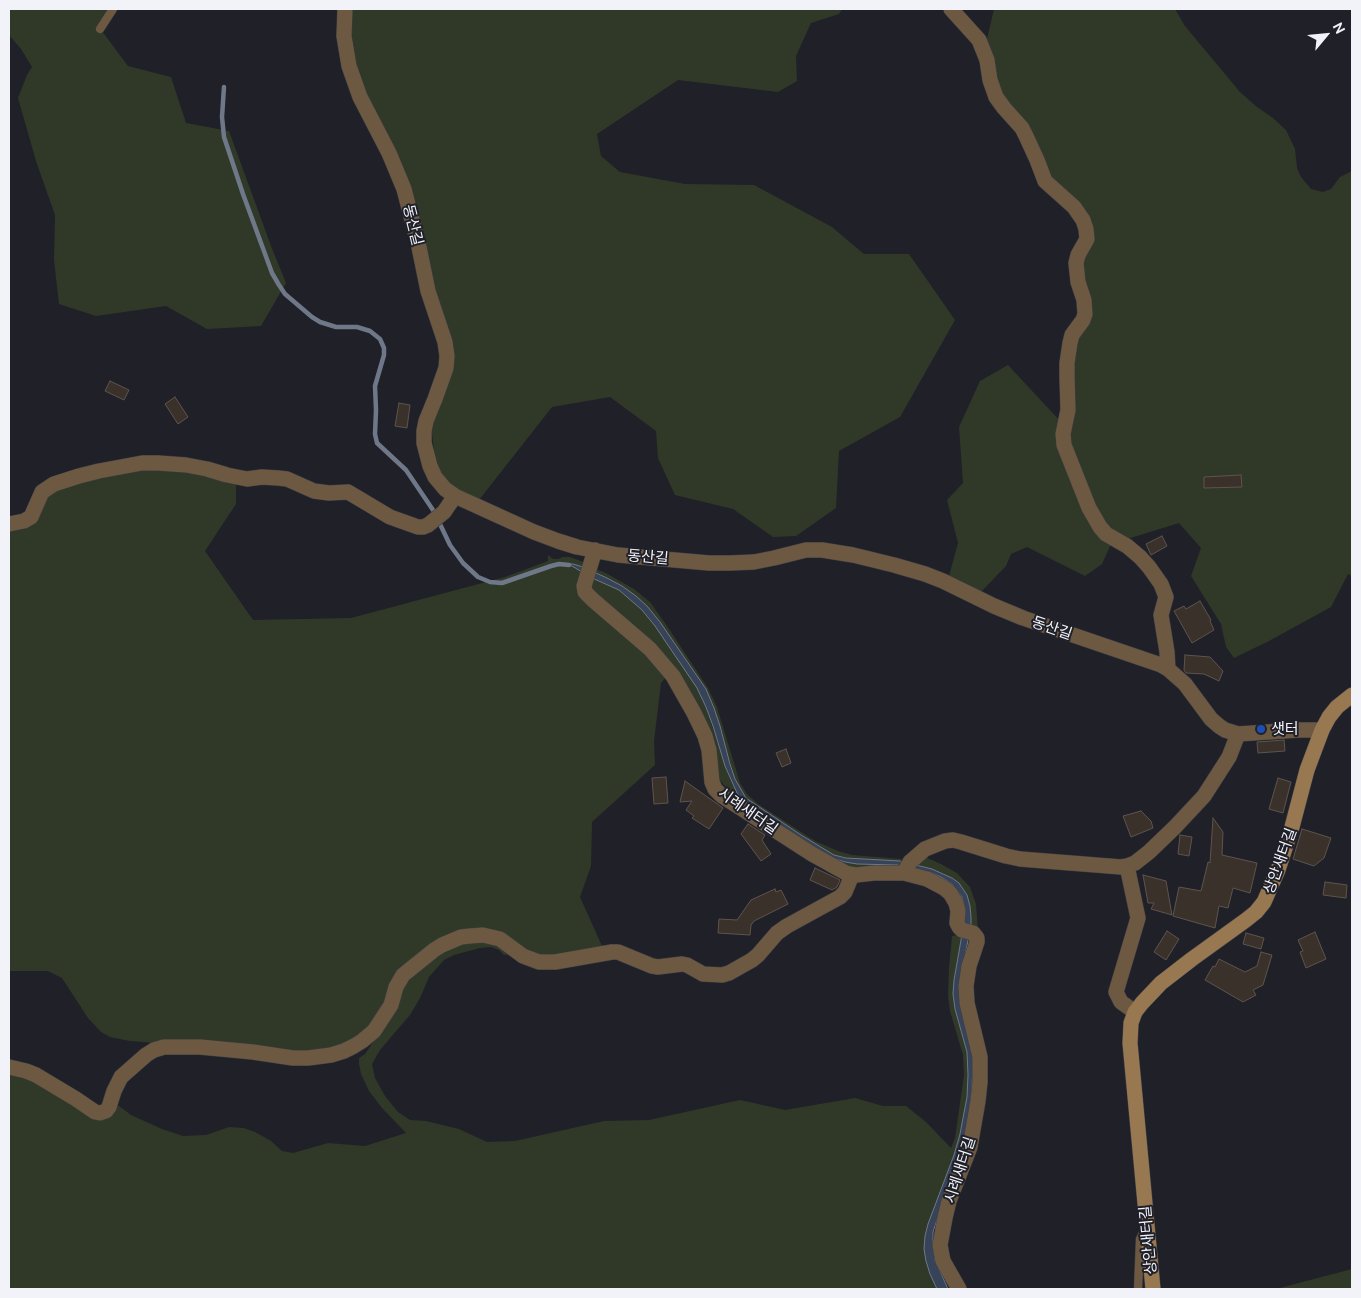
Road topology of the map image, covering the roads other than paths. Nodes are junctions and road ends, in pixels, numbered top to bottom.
1 (113, 9) edge
2 (345, 9) edge
3 (951, 9) edge
4 (100, 30) dead end
5 (455, 496) junction
6 (9, 524) edge
7 (595, 550) junction
8 (1168, 669) junction
9 (1352, 695) edge
10 (1322, 730) junction
11 (1238, 734) junction
12 (1127, 866) junction
13 (907, 867) junction
14 (852, 875) junction
15 (1135, 1012) junction
16 (9, 1067) edge
17 (1147, 1228) junction
18 (959, 1289) edge
19 (1138, 1289) edge
20 (1152, 1289) edge

1 - 4 lane
2 - 5 street, 동산길
3 - 8 street
5 - 6 street
5 - 7 street, 동산길
7 - 8 street, 동산길
7 - 14 street, 시례새터길
8 - 11 street, 동산길
9 - 10 street, 상안새터길
10 - 11 street
10 - 15 street, 상안새터길
11 - 12 street
12 - 13 street
12 - 15 street
13 - 14 street, 시례새터길
13 - 18 street, 시례새터길
14 - 16 street
15 - 17 street, 상안새터길
17 - 19 lane
17 - 20 street, 상안새터길

